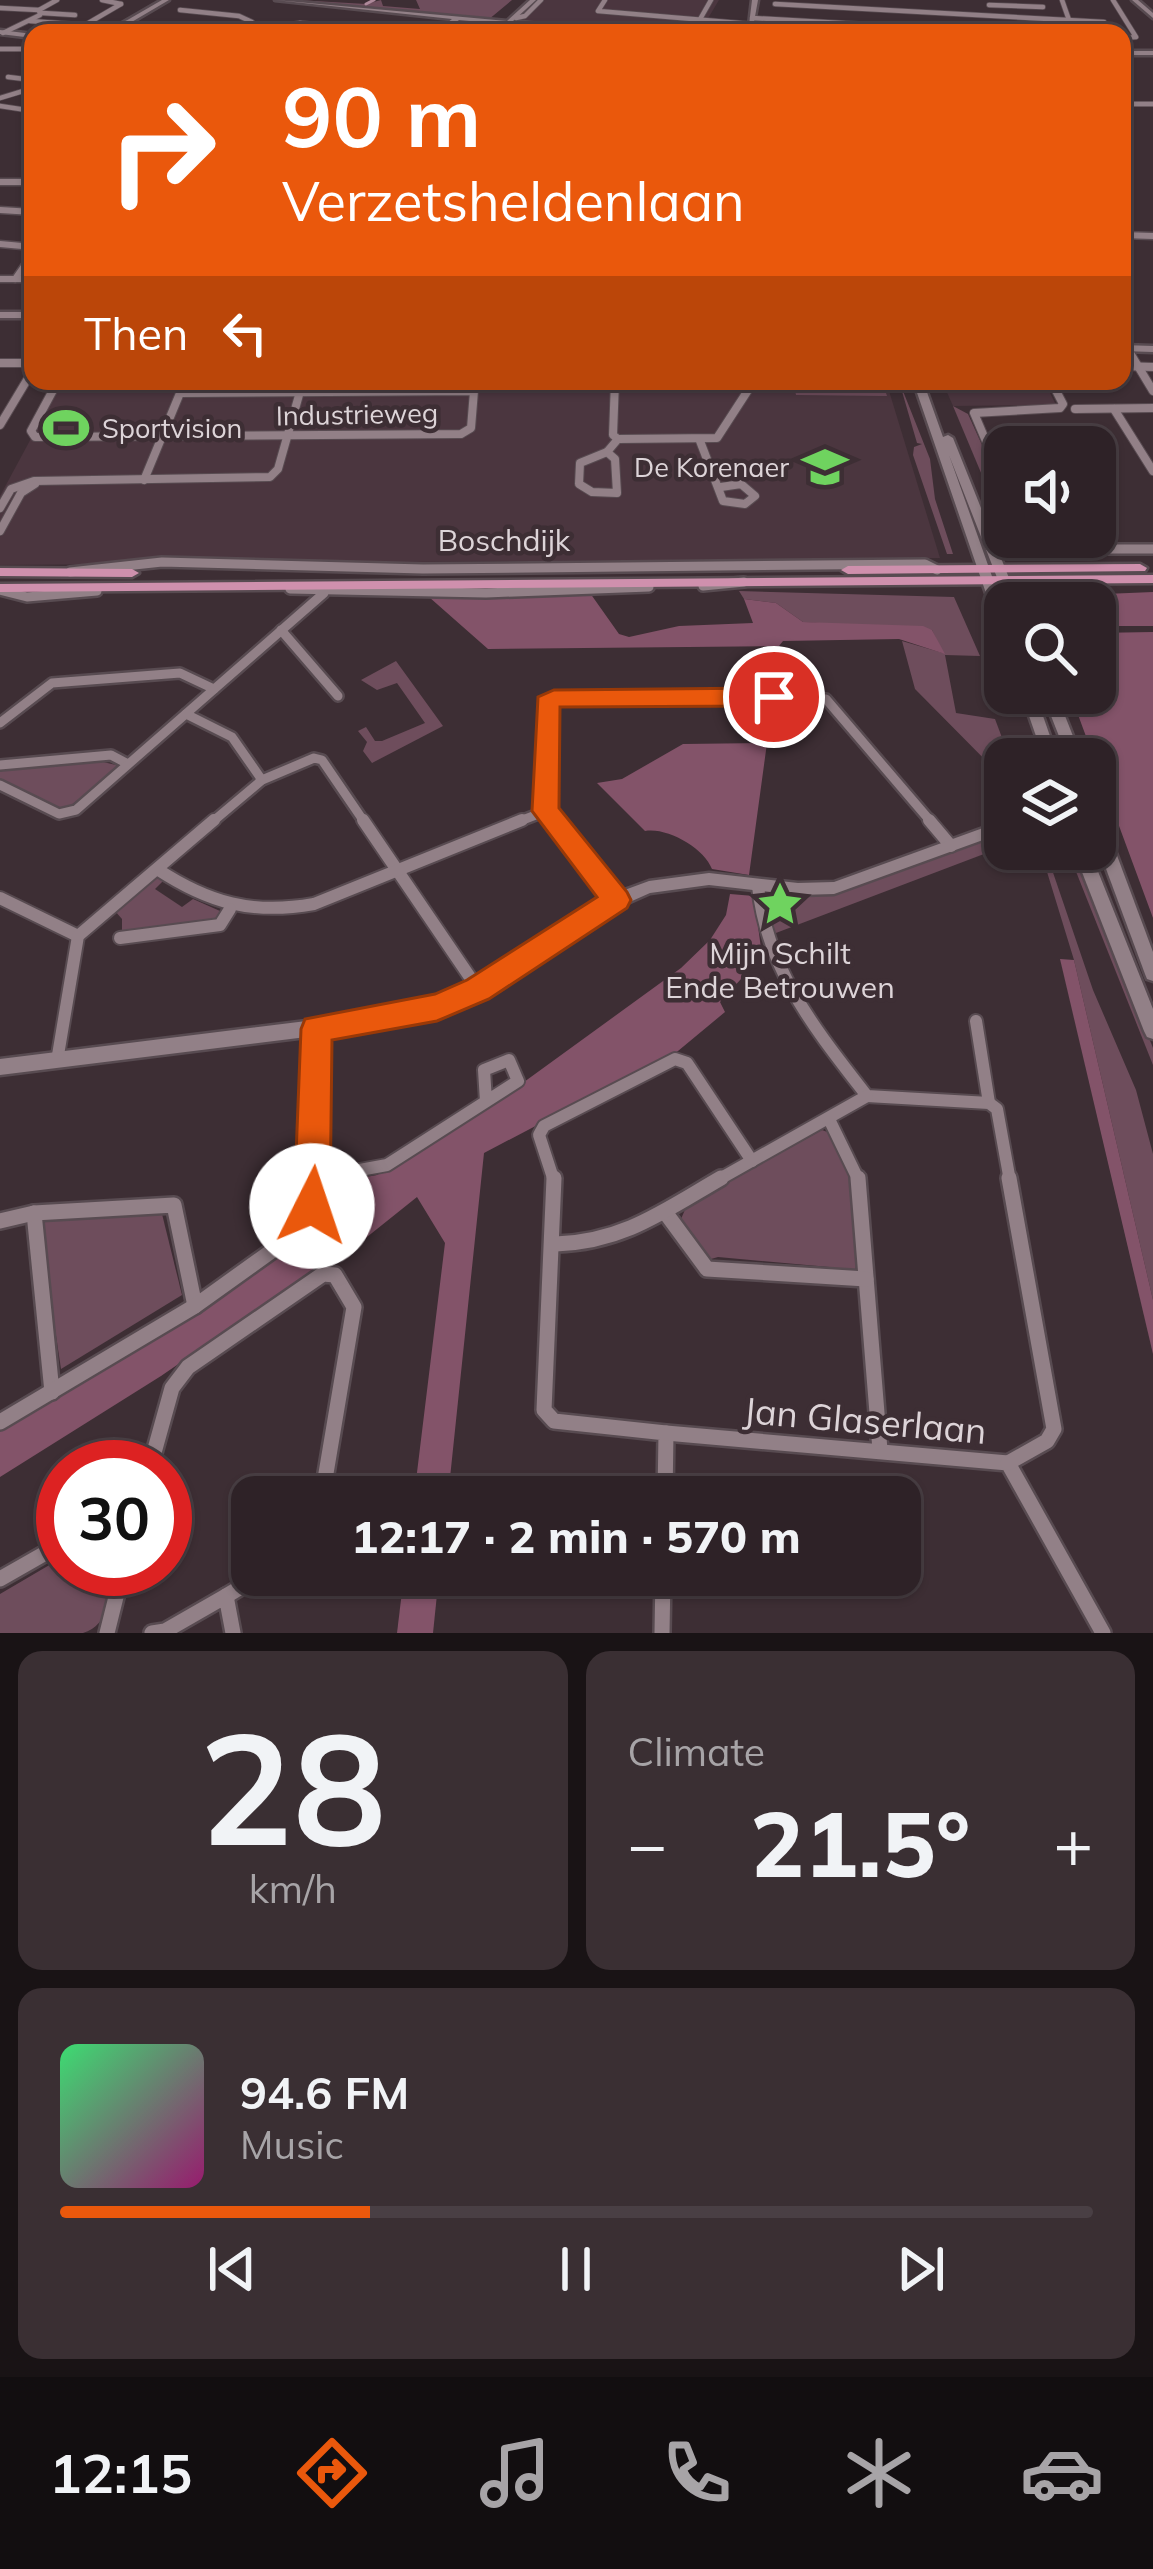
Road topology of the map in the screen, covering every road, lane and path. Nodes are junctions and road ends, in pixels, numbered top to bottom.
1 (57, 0) edge
2 (102, 0) edge
3 (228, 0) edge
4 (278, 0) edge
5 (533, 0) edge
6 (605, 0) edge
7 (711, 0) edge
8 (755, 0) edge
9 (883, 0) edge
10 (941, 0) edge
11 (1135, 0) edge
12 (166, 1) edge
13 (989, 2) edge
14 (806, 3) edge
15 (1063, 3) edge
16 (776, 4) dead end
17 (0, 8) edge
18 (823, 8) junction
19 (884, 10) junction
20 (40, 11) junction
21 (943, 13) junction
22 (75, 15) dead end
23 (992, 16) junction
24 (1153, 16) edge
25 (699, 20) junction
26 (1059, 20) junction
27 (1069, 20) junction
28 (30, 21) junction
29 (452, 21) junction
30 (751, 21) junction
31 (821, 22) junction
32 (1104, 22) dead end
33 (130, 23) joint
34 (71, 24) edge
35 (87, 24) edge
36 (137, 24) edge
37 (155, 24) edge
38 (229, 24) edge
39 (448, 24) edge
40 (507, 24) junction
41 (775, 24) edge
42 (816, 24) edge
43 (856, 24) edge
44 (944, 24) edge
45 (1060, 24) edge
46 (2, 32) edge
47 (8, 77) dead end
48 (24, 81) edge
49 (24, 264) edge
50 (0, 279) edge
51 (15, 279) junction
52 (24, 279) edge
53 (1131, 358) edge
54 (1131, 366) edge
55 (1137, 366) junction
56 (1153, 367) edge
57 (24, 382) edge
58 (53, 390) edge
59 (181, 390) edge
60 (301, 390) edge
61 (375, 390) edge
62 (473, 390) edge
63 (615, 390) edge
64 (749, 390) edge
65 (925, 390) edge
66 (926, 390) edge
67 (1056, 390) edge
68 (1153, 391) edge
69 (180, 393) junction
70 (300, 393) junction
71 (1153, 408) edge
72 (1075, 409) dead end
73 (1114, 409) junction
74 (0, 425) edge
75 (162, 436) junction
76 (287, 436) junction
77 (984, 437) edge
78 (618, 439) junction
79 (700, 441) junction
80 (597, 451) junction
81 (1153, 472) edge
82 (144, 480) junction
83 (44, 481) junction
84 (721, 487) dead end
85 (0, 509) edge
86 (12, 509) junction
87 (0, 531) edge
88 (1116, 547) edge
89 (1153, 549) edge
90 (1153, 568) edge
91 (0, 572) edge
92 (984, 575) junction
93 (1002, 575) junction
94 (1153, 578) edge
95 (753, 579) junction
96 (987, 582) edge
97 (1005, 582) edge
98 (0, 589) edge
99 (324, 593) junction
100 (281, 630) junction
101 (214, 689) junction
102 (338, 696) dead end
103 (186, 714) junction
104 (0, 724) edge
105 (128, 764) junction
106 (0, 765) edge
107 (262, 780) junction
108 (0, 785) edge
109 (546, 811) junction
110 (984, 834) edge
111 (951, 846) junction
112 (157, 869) junction
113 (1089, 870) edge
114 (1114, 870) edge
115 (397, 871) junction
116 (758, 886) junction
117 (0, 898) edge
118 (616, 900) junction
119 (230, 909) junction
120 (78, 936) junction
121 (120, 938) dead end
122 (1153, 974) edge
123 (478, 989) junction
124 (976, 1021) dead end
125 (316, 1029) junction
126 (1153, 1031) edge
127 (57, 1061) junction
128 (0, 1067) edge
129 (867, 1096) junction
130 (486, 1101) dead end
131 (989, 1103) junction
132 (829, 1119) junction
133 (752, 1161) junction
134 (316, 1178) junction
135 (665, 1212) junction
136 (34, 1213) junction
137 (0, 1221) edge
138 (556, 1244) junction
139 (866, 1279) junction
140 (195, 1306) junction
141 (52, 1392) junction
142 (0, 1422) edge
143 (666, 1433) junction
144 (158, 1440) edge
145 (880, 1450) junction
146 (1008, 1463) junction
147 (326, 1476) edge
148 (665, 1476) edge
149 (36, 1558) edge
150 (0, 1579) edge
151 (231, 1593) edge
152 (117, 1596) edge
153 (226, 1596) junction
154 (663, 1596) edge
155 (107, 1633) edge
156 (152, 1633) edge
157 (232, 1633) edge
158 (662, 1633) edge
159 (1103, 1633) edge

1 - 20 street
2 - 35 street
3 - 29 main road
4 - 29 main road
5 - 40 main road
5 - 40 main road
6 - 25 street
7 - 25 street
8 - 30 main road
9 - 19 street
10 - 21 street
11 - 24 main road
12 - 33 main road
13 - 15 street
13 - 23 street
14 - 16 street
14 - 18 street
15 - 27 street
17 - 20 street
18 - 19 street
18 - 31 street
19 - 21 street
20 - 22 street
20 - 28 street
21 - 23 street
21 - 44 street
23 - 26 street
25 - 30 street
26 - 27 street
26 - 45 street
27 - 32 street
28 - 34 street
28 - 46 street
29 - 39 main road
29 - 40 main road
30 - 41 main road
31 - 42 street
31 - 43 street
33 - 36 street
37 - 38 street
47 - 48 street
49 - 51 street
50 - 51 street
51 - 52 street
53 - 55 street
54 - 55 street
55 - 56 street
55 - 68 street
57 - 74 street
58 - 75 street, Industrieweg
59 - 69 street
60 - 70 street
61 - 70 street
62 - 76 street, Industrieweg
63 - 78 street
64 - 79 street
65 - 92 main road
66 - 93 main road
67 - 77 street
69 - 70 street
69 - 75 street
70 - 76 street
71 - 73 street
72 - 73 street
73 - 81 street
75 - 76 street, Industrieweg
75 - 82 street
76 - 82 street
78 - 79 street
78 - 80 street
79 - 84 street
80 - 80 street
82 - 83 street
83 - 85 street
83 - 86 street
85 - 86 street
86 - 87 street
88 - 89 street
90 - 93 main road, Boschdijk
91 - 92 main road, Boschdijk
92 - 93 main road, Boschdijk
92 - 95 main road, Boschdijk
92 - 96 main road
93 - 94 main road, Boschdijk
93 - 97 main road
95 - 98 main road, Boschdijk
95 - 99 street, Boschdijk
98 - 99 street, Boschdijk
99 - 100 street
100 - 101 street
100 - 102 street
101 - 103 street
101 - 104 street
103 - 105 street
103 - 107 street
105 - 106 street
105 - 108 street
107 - 112 street
107 - 115 street
109 - 111 street
109 - 115 street
109 - 118 street
110 - 111 main road
111 - 116 main road
112 - 119 street
112 - 120 street
113 - 126 main road
114 - 122 main road
115 - 119 street
115 - 123 street
116 - 118 main road
116 - 129 street
117 - 120 street
118 - 123 main road
119 - 121 street
120 - 127 street
123 - 125 main road
124 - 131 street
125 - 127 main road
125 - 134 street
127 - 128 main road
129 - 131 street
129 - 132 street
130 - 134 street
131 - 146 street
132 - 133 street
132 - 139 street
133 - 135 street
133 - 138 street
134 - 140 street
135 - 138 street
135 - 139 street
136 - 137 street
136 - 140 street
136 - 141 street
138 - 143 street, Jan Glaserlaan
139 - 145 street
140 - 141 street
141 - 142 street
143 - 145 street, Jan Glaserlaan
143 - 148 street
144 - 147 street
145 - 146 street, Jan Glaserlaan
146 - 159 street, Jan Glaserlaan
149 - 150 street
151 - 153 street
152 - 155 street
153 - 156 street
153 - 157 street
154 - 158 street

